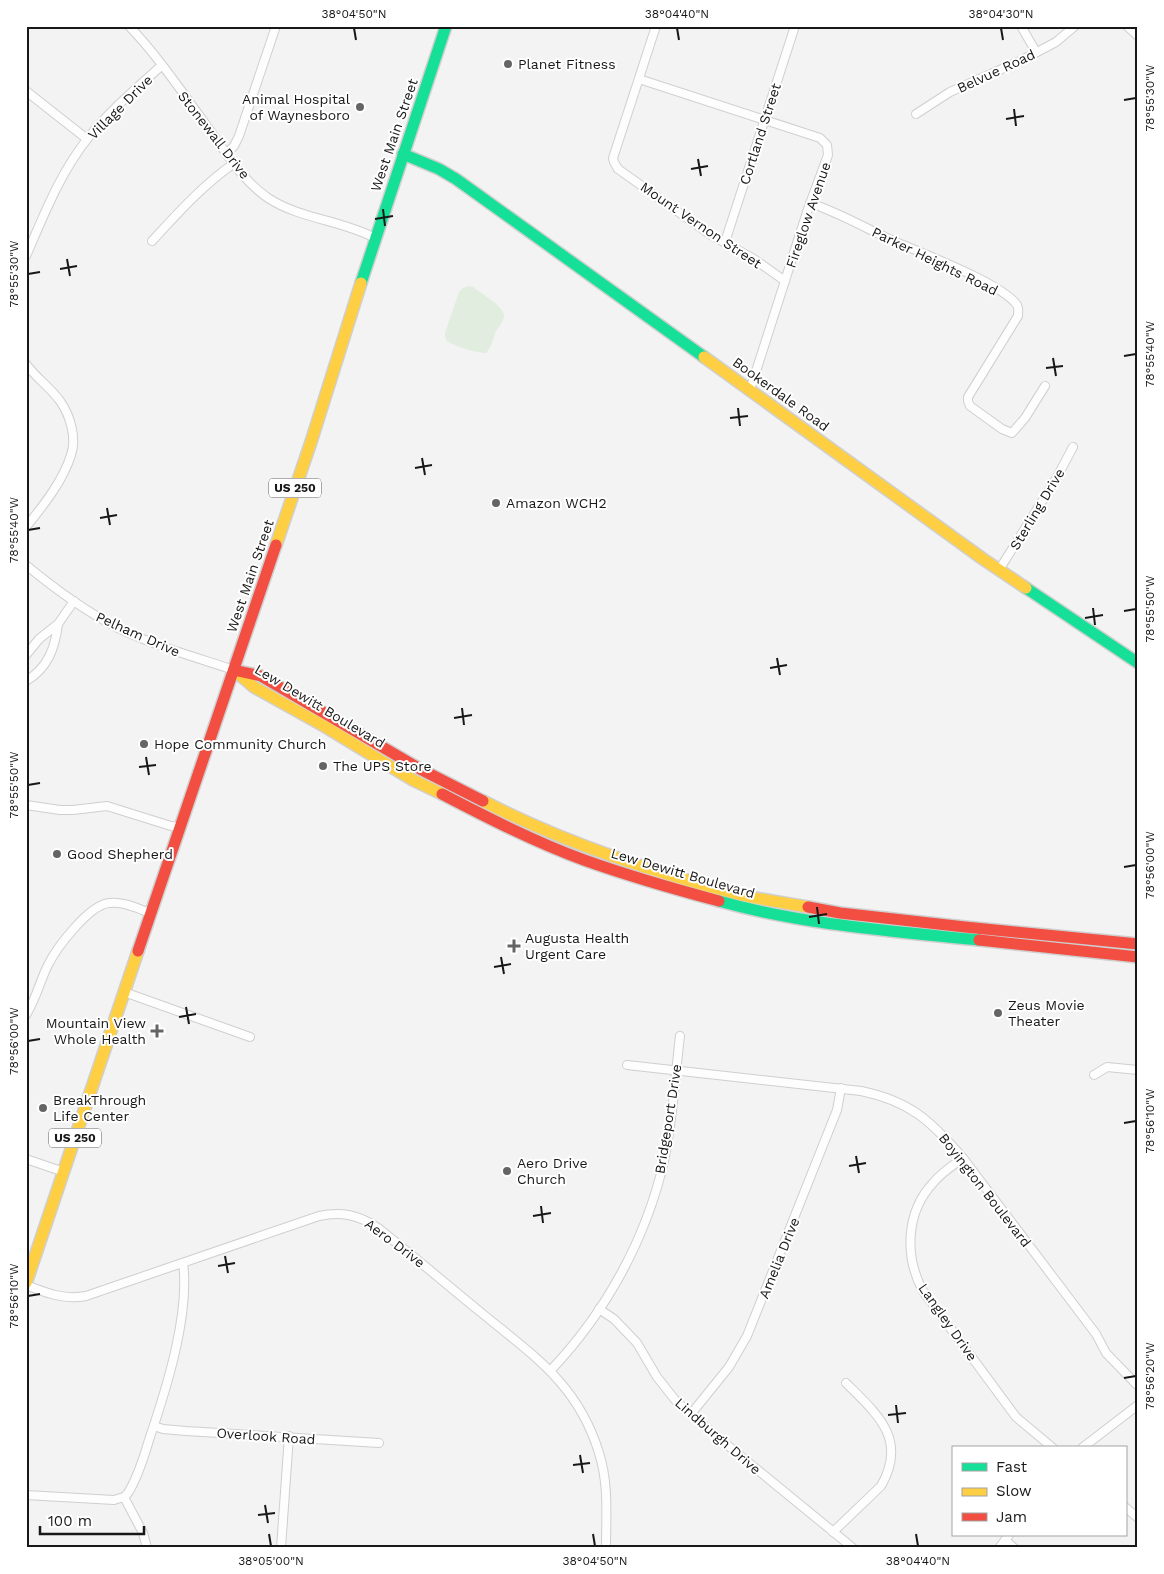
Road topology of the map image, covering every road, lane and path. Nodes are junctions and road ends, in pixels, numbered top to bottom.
1 (129, 26) edge
2 (276, 26) edge
3 (446, 26) edge
4 (656, 26) edge
5 (795, 26) edge
6 (1022, 26) edge
7 (1075, 26) edge
8 (1127, 26) edge
9 (1138, 36) edge
10 (1036, 52) junction
11 (161, 66) junction
12 (638, 79) junction
13 (26, 91) edge
14 (916, 114) dead end
15 (764, 120) junction
16 (87, 139) junction
17 (226, 154) junction
18 (403, 154) junction
19 (233, 164) junction
20 (810, 203) junction
21 (375, 238) junction
22 (152, 241) dead end
23 (725, 242) junction
24 (26, 256) edge
25 (785, 281) junction
26 (26, 364) edge
27 (1045, 386) dead end
28 (750, 390) junction
29 (1073, 447) dead end
30 (26, 527) edge
31 (26, 565) edge
32 (999, 570) junction
33 (74, 601) junction
34 (58, 624) junction
35 (26, 655) edge
36 (1138, 663) edge
37 (234, 670) junction
38 (26, 680) edge
39 (26, 805) edge
40 (181, 827) junction
41 (151, 913) junction
42 (840, 913) junction
43 (838, 925) junction
44 (1138, 944) edge
45 (1138, 957) edge
46 (124, 992) junction
47 (26, 1015) edge
48 (680, 1036) dead end
49 (250, 1037) dead end
50 (627, 1065) dead end
51 (676, 1070) junction
52 (1138, 1070) edge
53 (1094, 1075) dead end
54 (841, 1088) junction
55 (26, 1158) edge
56 (962, 1158) junction
57 (64, 1172) junction
58 (183, 1264) junction
59 (26, 1284) edge
60 (599, 1309) junction
61 (550, 1370) junction
62 (846, 1383) dead end
63 (1138, 1386) edge
64 (1138, 1405) edge
65 (691, 1414) junction
66 (154, 1426) junction
67 (289, 1436) junction
68 (379, 1444) dead end
69 (1051, 1446) edge
70 (1084, 1446) edge
71 (26, 1495) edge
72 (124, 1497) junction
73 (1126, 1508) edge
74 (1138, 1518) edge
75 (834, 1532) junction
76 (1007, 1538) edge
77 (147, 1548) edge
78 (281, 1548) edge
79 (606, 1548) edge
80 (853, 1548) edge
81 (999, 1548) edge
82 (1014, 1548) edge

1 - 11 street, Stonewall Drive
2 - 17 street
3 - 18 main road, West Main Street / US 250
4 - 12 street, Mount Vernon Street
5 - 15 street, Cortland Street
6 - 10 street
7 - 10 street, Belvue Road
8 - 9 street
10 - 14 street, Belvue Road
11 - 16 street, Village Drive
11 - 17 street, Stonewall Drive
12 - 15 street, Fireglow Avenue
12 - 23 street, Mount Vernon Street
13 - 16 street
15 - 20 street, Fireglow Avenue
15 - 23 street, Cortland Street
16 - 24 street, Village Drive
17 - 19 street, Stonewall Drive
18 - 21 main road, West Main Street / US 250
18 - 28 main road, Bookerdale Road
19 - 21 street, Stonewall Drive
19 - 22 street
20 - 25 street, Fireglow Avenue
20 - 27 street, Parker Heights Road
21 - 37 main road, West Main Street / US 250
23 - 25 street, Mount Vernon Street
25 - 28 street, Fireglow Avenue
26 - 30 street
28 - 32 main road, Bookerdale Road
29 - 32 street, Sterling Drive
31 - 33 street, Pelham Drive
32 - 36 main road, Bookerdale Road
33 - 34 street
33 - 37 street, Pelham Drive
34 - 35 street
34 - 38 street
37 - 40 main road, West Main Street / US 250
37 - 42 main road, Lew Dewitt Boulevard
37 - 43 main road, Lew Dewitt Boulevard
39 - 40 street
40 - 41 main road, West Main Street / US 250
41 - 46 main road, West Main Street / US 250
41 - 47 street
42 - 43 street
42 - 44 main road, Lew Dewitt Boulevard
43 - 45 main road, Lew Dewitt Boulevard
46 - 49 street
46 - 57 main road, US 250
48 - 51 street, Bridgeport Drive
50 - 51 street, Boyington Boulevard
51 - 54 street, Boyington Boulevard
51 - 60 street, Bridgeport Drive
52 - 53 street
54 - 56 street, Boyington Boulevard
54 - 65 street, Amelia Drive
55 - 57 street
56 - 63 street, Boyington Boulevard
56 - 69 street, Langley Drive
57 - 59 main road, US 250
58 - 59 street, Aero Drive
58 - 61 street, Aero Drive
58 - 66 street
60 - 61 street
60 - 65 street, Lindburgh Drive
61 - 79 street, Aero Drive
62 - 75 street
64 - 70 street
65 - 75 street, Lindburgh Drive
66 - 67 street, Overlook Road
66 - 72 street
67 - 68 street, Overlook Road
67 - 78 street
71 - 72 street
72 - 77 street
73 - 74 street
75 - 80 street, Lindburgh Drive
76 - 81 street
76 - 82 street

